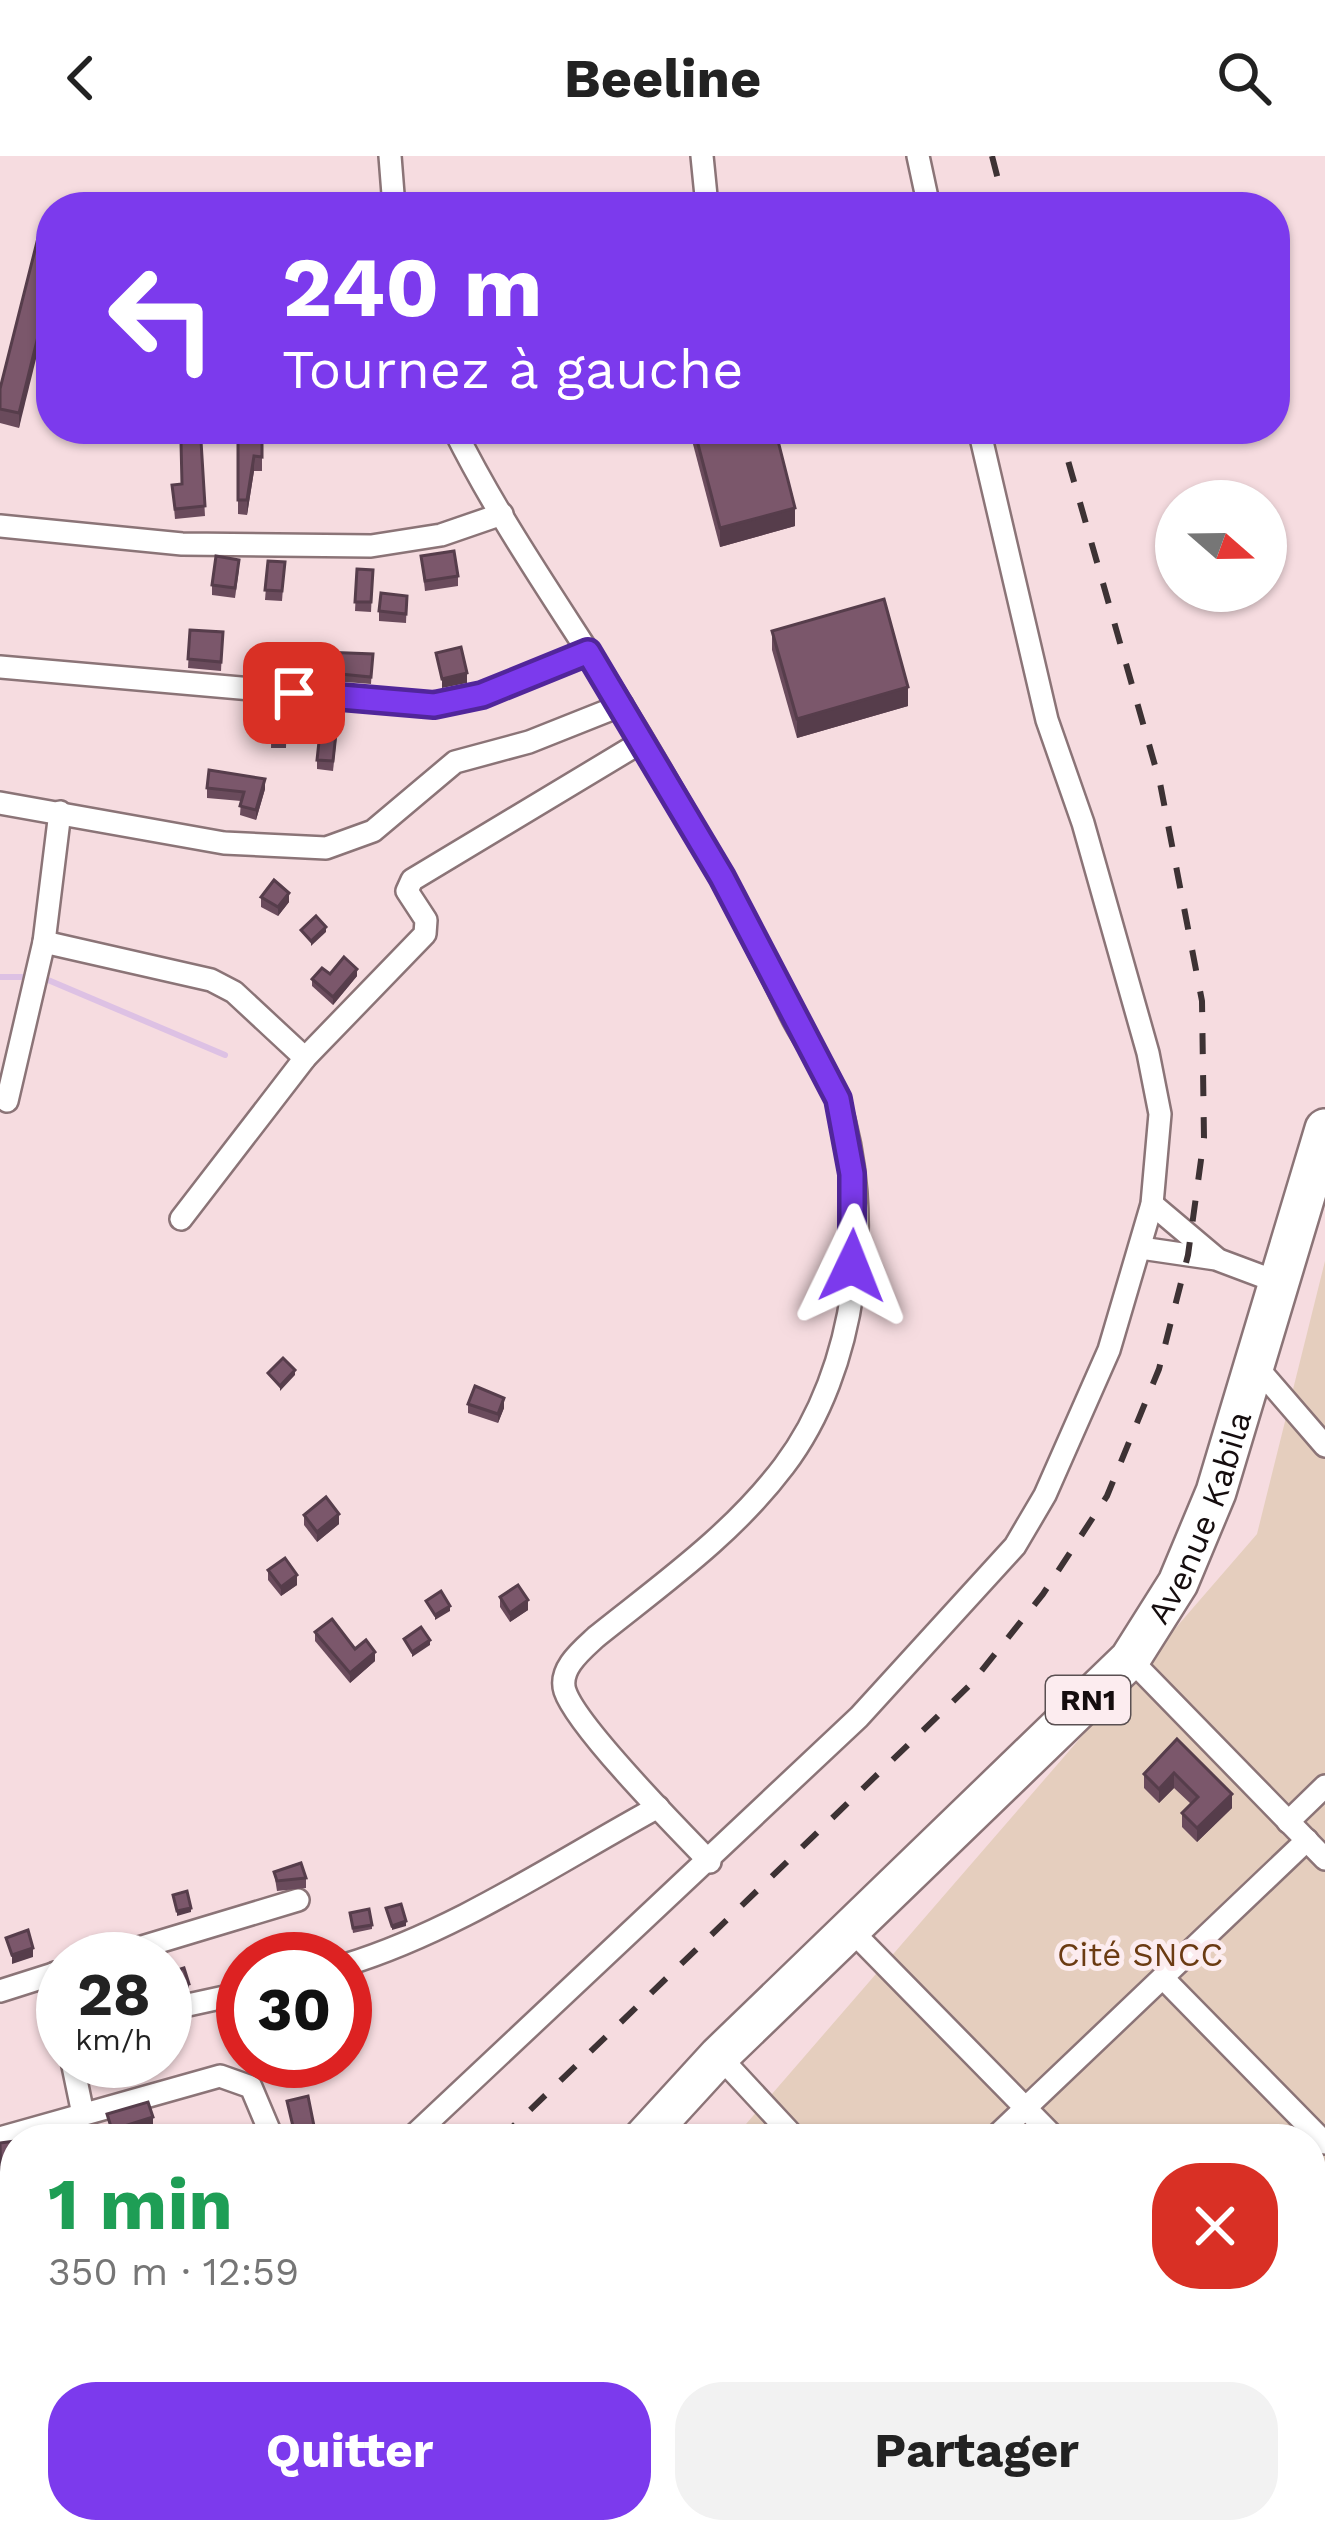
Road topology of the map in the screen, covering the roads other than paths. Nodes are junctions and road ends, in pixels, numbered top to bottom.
1 (390, 156) edge
2 (702, 156) edge
3 (918, 156) edge
4 (393, 192) edge
5 (706, 192) edge
6 (926, 192) edge
7 (462, 444) edge
8 (983, 444) edge
9 (502, 514) junction
10 (0, 526) edge
11 (588, 652) junction
12 (0, 668) edge
13 (622, 705) junction
14 (644, 741) junction
15 (0, 802) edge
16 (60, 812) junction
17 (44, 941) junction
18 (305, 1058) junction
19 (7, 1101) dead end
20 (1325, 1130) edge
21 (1152, 1204) junction
22 (181, 1219) dead end
23 (1141, 1248) junction
24 (1216, 1258) junction
25 (1280, 1283) junction
26 (1255, 1365) junction
27 (1322, 1437) edge
28 (1130, 1659) junction
29 (1325, 1786) edge
30 (658, 1807) junction
31 (1288, 1822) junction
32 (1306, 1840) junction
33 (1325, 1859) edge
34 (710, 1862) junction
35 (298, 1900) dead end
36 (850, 1929) junction
37 (192, 1932) edge
38 (372, 1953) edge
39 (1164, 1978) junction
40 (36, 1979) edge
41 (0, 1991) edge
42 (719, 2056) junction
43 (78, 2088) edge
44 (1025, 2108) junction
45 (83, 2114) junction
46 (48, 2124) edge
47 (268, 2124) edge
48 (426, 2124) edge
49 (657, 2124) edge
50 (782, 2124) edge
51 (1008, 2124) edge
52 (1041, 2124) edge
53 (1306, 2124) edge

1 - 4 street
2 - 5 street
3 - 6 street
7 - 9 street
8 - 21 street
9 - 10 street
9 - 11 street
11 - 12 street
11 - 13 street
13 - 14 street
13 - 16 street
14 - 18 street
14 - 30 street
15 - 16 street
16 - 17 street
17 - 18 street
17 - 19 street
18 - 22 street
20 - 25 highway, Avenue Kabila / RN1
21 - 23 street
21 - 24 street
23 - 24 street
23 - 34 street
24 - 25 street
25 - 26 highway, Avenue Kabila / RN1
26 - 27 street
26 - 28 highway, Avenue Kabila / RN1
28 - 31 street
28 - 36 highway, Avenue Kabila / RN1
29 - 31 street
30 - 34 street
30 - 38 street
31 - 32 street
32 - 33 street
32 - 39 street
34 - 48 street
35 - 37 street
36 - 42 highway, Avenue Kabila / RN1
36 - 44 street
39 - 44 street
39 - 53 street
40 - 41 street
42 - 49 highway, Avenue Kabila / RN1
42 - 50 street
43 - 45 street
44 - 51 street
44 - 52 street
45 - 46 street
45 - 47 street

